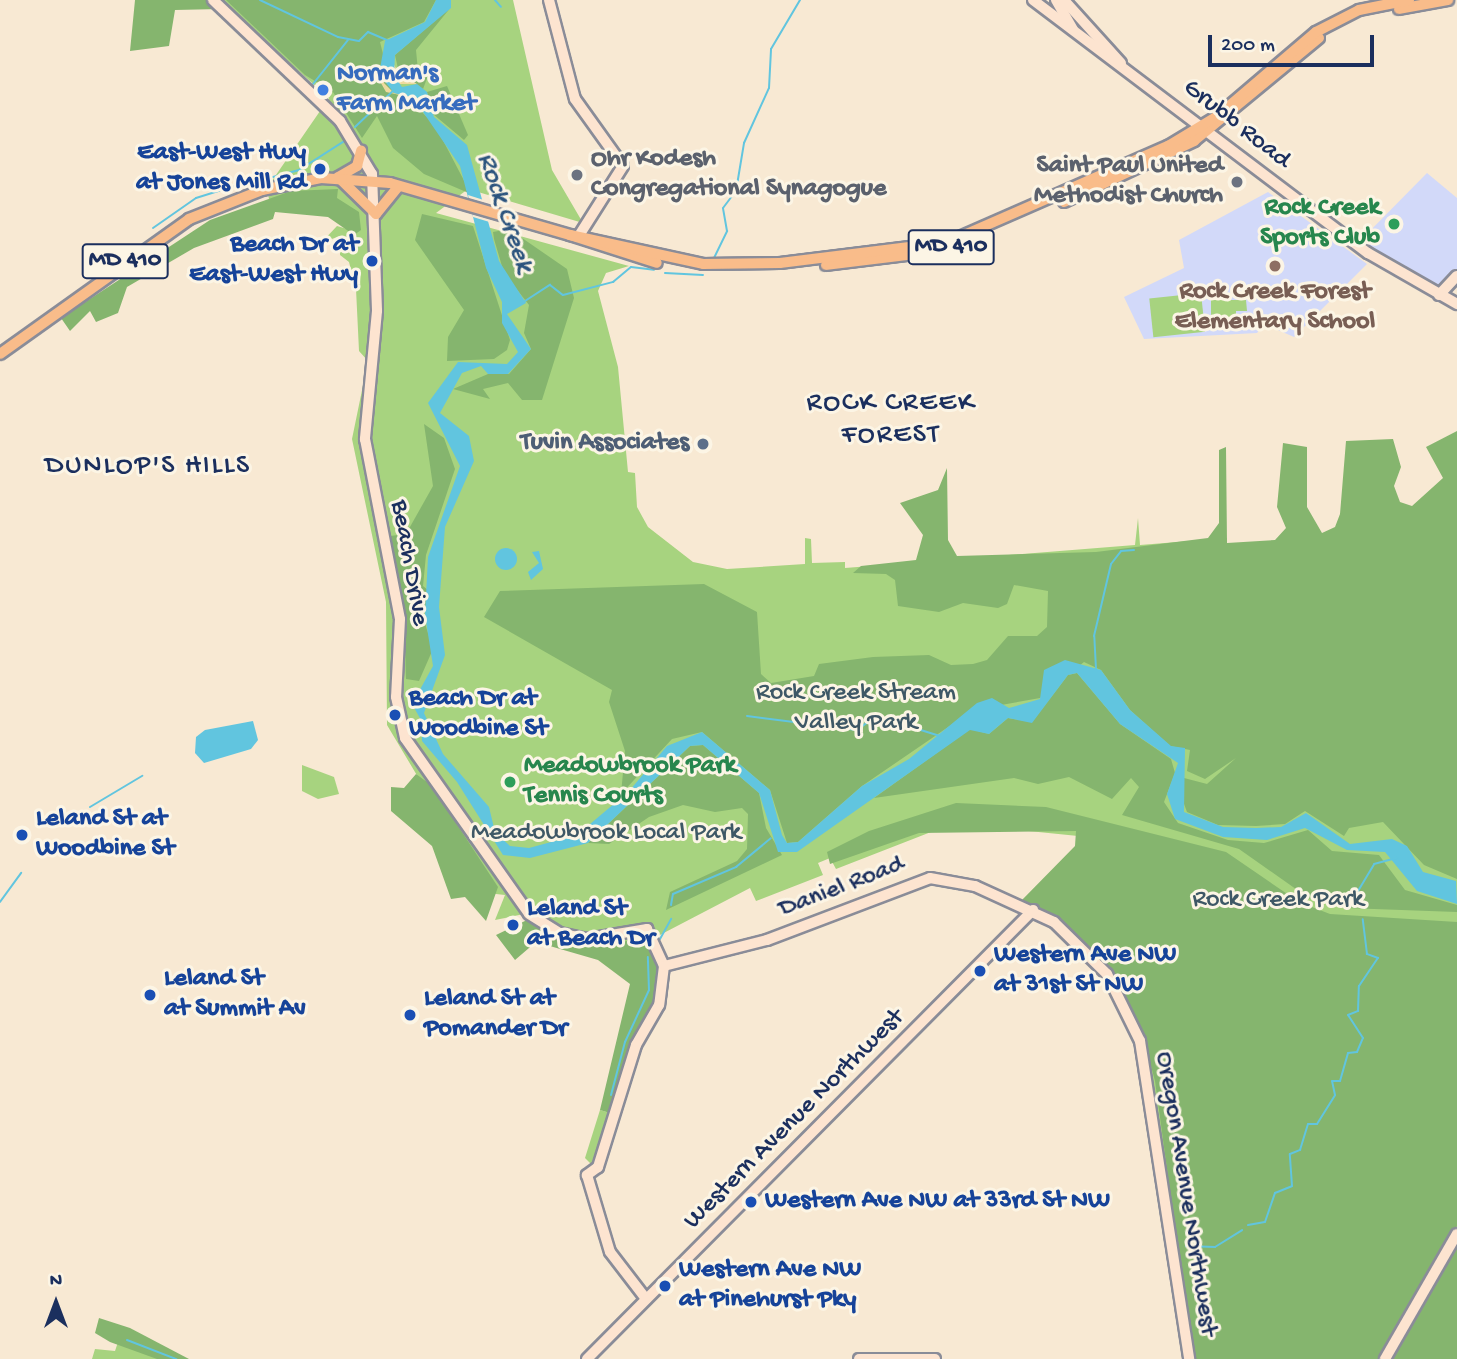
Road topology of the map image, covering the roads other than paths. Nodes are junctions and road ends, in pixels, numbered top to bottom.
1 (213, 0) edge
2 (549, 0) edge
3 (1033, 0) edge
4 (1409, 0) edge
5 (1448, 0) edge
6 (1059, 1) edge
7 (1075, 33) junction
8 (1121, 63) junction
9 (1206, 128) junction
10 (361, 151) junction
11 (338, 177) junction
12 (373, 180) junction
13 (399, 186) junction
14 (376, 214) junction
15 (581, 233) junction
16 (1457, 276) edge
17 (1439, 295) junction
18 (1457, 304) edge
19 (0, 354) edge
20 (1033, 910) junction
21 (664, 966) junction
22 (1457, 1234) edge
23 (646, 1299) junction
24 (587, 1359) edge
25 (859, 1359) edge
26 (934, 1359) edge
27 (1189, 1359) edge
28 (1385, 1359) edge

1 - 10 street, Beach Drive
2 - 15 street
3 - 7 street, Grubb Road
4 - 9 main road, MD 410
5 - 9 main road, MD 410
6 - 7 street
6 - 8 street, Grubb Road
7 - 8 street, Grubb Road
8 - 9 street, Grubb Road
9 - 15 main road, MD 410
9 - 15 main road, MD 410
9 - 17 street, Grubb Road
10 - 11 main road
10 - 12 street, Beach Drive
11 - 12 main road, MD 410
11 - 14 main road
11 - 19 main road, MD 410
12 - 13 main road, MD 410
12 - 14 street, Beach Drive
13 - 14 main road
13 - 15 main road, MD 410
14 - 21 street, Beach Drive
16 - 17 street
17 - 18 street, Grubb Road
20 - 21 street, Daniel Road
20 - 23 street, Western Avenue Northwest
20 - 27 street, Oregon Avenue Northwest
21 - 23 street
22 - 28 street
23 - 24 street, Western Avenue Northwest
25 - 26 street

